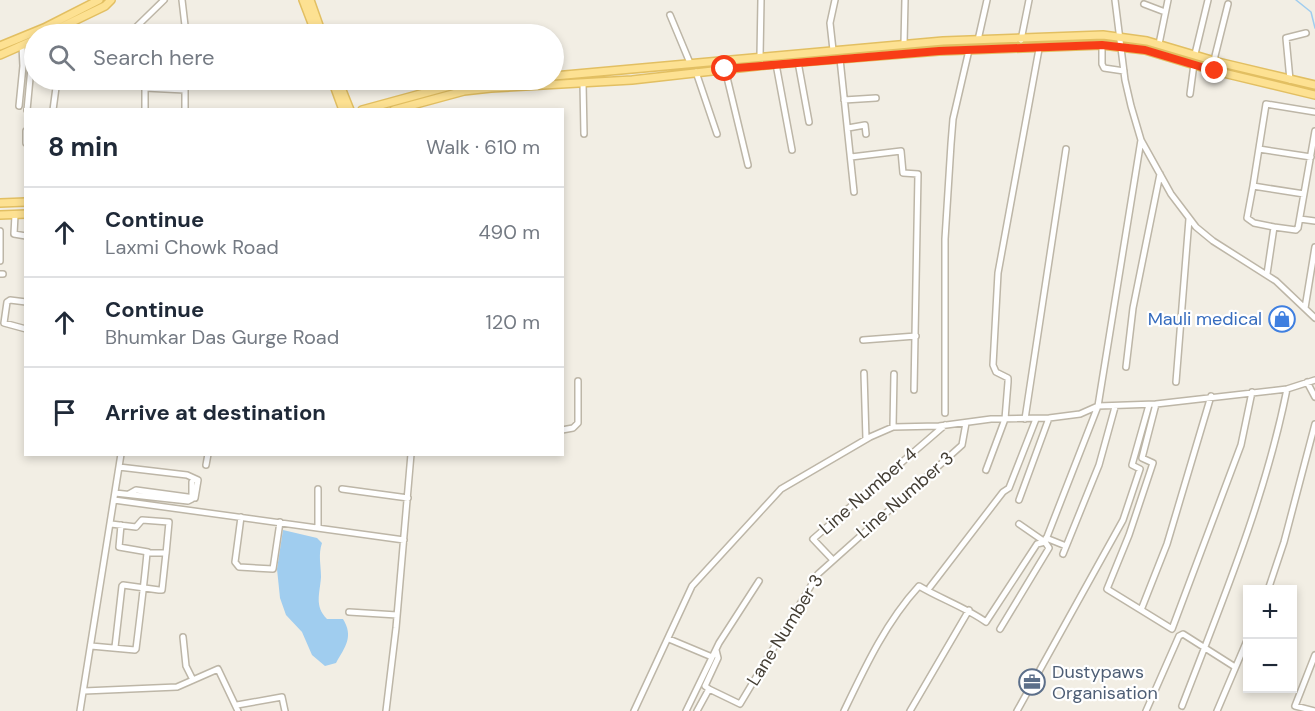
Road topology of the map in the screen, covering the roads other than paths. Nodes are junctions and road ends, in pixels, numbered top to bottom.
1 (99, 0) edge
2 (111, 0) edge
3 (164, 0) edge
4 (182, 0) edge
5 (303, 0) edge
6 (310, 0) edge
7 (835, 0) edge
8 (904, 0) edge
9 (987, 0) edge
10 (1029, 0) edge
11 (1116, 0) edge
12 (1168, 0) edge
13 (1208, 0) edge
14 (760, 1) edge
15 (86, 4) edge
16 (1144, 4) dead end
17 (1228, 4) dead end
18 (1166, 12) junction
19 (670, 15) dead end
20 (47, 24) edge
21 (68, 24) edge
22 (139, 24) edge
23 (185, 24) edge
24 (312, 24) edge
25 (318, 24) edge
26 (1306, 33) dead end
27 (24, 36) edge
28 (1120, 36) junction
29 (967, 40) junction
30 (978, 40) junction
31 (1021, 40) junction
32 (904, 44) junction
33 (1159, 44) junction
34 (1102, 45) junction
35 (0, 46) edge
36 (1122, 46) junction
37 (24, 47) edge
38 (1039, 49) junction
39 (836, 50) junction
40 (968, 50) junction
41 (1195, 54) junction
42 (0, 55) edge
43 (760, 56) junction
44 (840, 59) junction
45 (1214, 60) junction
46 (703, 61) junction
47 (798, 62) junction
48 (690, 63) junction
49 (776, 64) junction
50 (1194, 64) junction
51 (24, 66) edge
52 (725, 69) junction
53 (1212, 70) junction
54 (700, 71) junction
55 (1124, 71) junction
56 (564, 75) edge
57 (1287, 79) junction
58 (583, 83) junction
59 (564, 84) edge
60 (1315, 85) edge
61 (1282, 87) junction
62 (28, 90) edge
63 (56, 90) edge
64 (145, 90) edge
65 (185, 90) edge
66 (336, 90) edge
67 (342, 90) edge
68 (435, 90) edge
69 (479, 90) edge
70 (1190, 94) dead end
71 (1315, 95) edge
72 (876, 98) dead end
73 (844, 100) junction
74 (19, 106) dead end
75 (27, 108) edge
76 (53, 108) edge
77 (145, 108) edge
78 (185, 108) edge
79 (342, 108) edge
80 (349, 108) edge
81 (369, 108) edge
82 (401, 108) edge
83 (1315, 112) edge
84 (809, 122) dead end
85 (848, 128) junction
86 (1315, 131) edge
87 (584, 134) dead end
88 (717, 134) dead end
89 (866, 134) dead end
90 (1141, 140) junction
91 (1066, 148) dead end
92 (1259, 149) junction
93 (792, 150) dead end
94 (851, 157) junction
95 (1311, 157) junction
96 (748, 165) dead end
97 (1160, 174) junction
98 (1252, 186) junction
99 (854, 192) dead end
100 (1304, 194) junction
101 (24, 202) edge
102 (0, 203) edge
103 (24, 214) edge
104 (0, 215) edge
105 (15, 215) junction
106 (1189, 219) junction
107 (1300, 219) junction
108 (1315, 221) edge
109 (1274, 227) junction
110 (0, 231) edge
111 (24, 236) edge
112 (1315, 247) edge
113 (0, 261) edge
114 (1267, 274) junction
115 (24, 302) edge
116 (1305, 308) junction
117 (1315, 318) edge
118 (24, 328) edge
119 (916, 336) junction
120 (863, 340) dead end
121 (1126, 367) dead end
122 (864, 373) dead end
123 (894, 374) dead end
124 (1315, 380) edge
125 (578, 381) dead end
126 (1176, 382) dead end
127 (1307, 382) junction
128 (1287, 388) junction
129 (914, 390) dead end
130 (1252, 392) junction
131 (1211, 396) junction
132 (1315, 397) edge
133 (1156, 404) junction
134 (1149, 405) junction
135 (1098, 406) junction
136 (1115, 407) junction
137 (945, 413) dead end
138 (1049, 418) junction
139 (1005, 419) junction
140 (1025, 419) junction
141 (1036, 419) junction
142 (966, 423) junction
143 (1315, 424) edge
144 (945, 425) junction
145 (893, 427) junction
146 (564, 429) edge
147 (866, 439) junction
148 (121, 456) edge
149 (208, 456) edge
150 (411, 456) edge
151 (206, 465) dead end
152 (118, 467) junction
153 (986, 470) dead end
154 (192, 482) dead end
155 (318, 489) dead end
156 (342, 489) dead end
157 (115, 493) junction
158 (192, 497) junction
159 (408, 498) junction
160 (114, 500) junction
161 (1019, 500) dead end
162 (241, 517) junction
163 (280, 522) junction
164 (111, 524) junction
165 (121, 525) junction
166 (1019, 525) dead end
167 (318, 527) junction
168 (404, 540) junction
169 (1046, 540) junction
170 (1066, 546) junction
171 (148, 552) junction
172 (166, 554) junction
173 (1062, 554) dead end
174 (832, 559) junction
175 (759, 581) dead end
176 (1270, 585) edge
177 (930, 586) dead end
178 (143, 588) junction
179 (969, 610) junction
180 (1141, 610) junction
181 (349, 612) dead end
182 (397, 615) junction
183 (999, 629) dead end
184 (183, 637) dead end
185 (669, 639) junction
186 (1248, 639) edge
187 (91, 645) junction
188 (115, 648) junction
189 (1204, 648) junction
190 (716, 650) junction
191 (1315, 655) edge
192 (712, 657) junction
193 (1235, 667) junction
194 (193, 680) junction
195 (709, 689) junction
196 (84, 691) junction
197 (1182, 706) dead end
198 (238, 708) edge
199 (80, 711) edge
200 (285, 711) edge
201 (386, 711) edge
202 (633, 711) edge
203 (686, 711) edge
204 (697, 711) edge
205 (844, 711) edge
206 (910, 711) edge
207 (1017, 711) edge
208 (1146, 711) edge
209 (1217, 711) edge
210 (1315, 711) edge

1 - 15 main road
2 - 21 main road
3 - 22 street
4 - 23 street
5 - 24 main road
6 - 25 main road
7 - 39 street
8 - 32 street
9 - 30 street
10 - 31 street
11 - 28 street
12 - 18 street
13 - 41 street
14 - 43 street
15 - 20 main road
16 - 18 street
17 - 45 street
18 - 33 street
19 - 48 street
26 - 57 street
27 - 35 main road
28 - 31 main road
28 - 33 main road
28 - 36 street
29 - 30 main road
29 - 32 main road
29 - 40 main road
30 - 31 main road
32 - 39 main road
33 - 41 main road
34 - 36 main road
34 - 38 main road
34 - 55 street
36 - 50 main road
36 - 55 street
37 - 42 main road
38 - 40 main road
38 - 139 street
39 - 43 main road
39 - 44 main road
40 - 44 main road
40 - 137 street
41 - 45 main road
43 - 46 main road
44 - 47 main road
44 - 73 street
45 - 53 main road
45 - 57 main road
46 - 48 main road
46 - 54 main road
47 - 49 main road
47 - 84 street
48 - 56 main road
49 - 52 main road
49 - 93 street
50 - 53 main road
50 - 70 street
51 - 74 street
52 - 54 main road
52 - 96 street
53 - 61 main road
54 - 58 main road
54 - 88 street
55 - 90 street
57 - 60 main road
57 - 61 main road
58 - 59 main road
58 - 87 street
61 - 71 main road
62 - 75 street
63 - 76 street
64 - 77 street
65 - 78 street
66 - 79 main road
67 - 80 main road
68 - 81 main road
69 - 82 main road
72 - 73 street
73 - 85 street
83 - 92 street
85 - 89 street
85 - 94 street
86 - 95 street
90 - 97 street
90 - 135 street
91 - 140 street
92 - 95 street
92 - 98 street
94 - 99 street
94 - 119 street
95 - 100 street
97 - 106 street
97 - 121 street
98 - 100 street
98 - 109 street
100 - 107 street
101 - 102 main road
103 - 105 main road
104 - 105 main road
105 - 111 street
106 - 114 street
106 - 126 street
107 - 108 street
107 - 109 street
109 - 114 street
110 - 113 street
112 - 116 street
114 - 116 street
115 - 118 street
116 - 117 street
119 - 120 street
119 - 129 street
122 - 147 street
123 - 145 street
124 - 127 street
125 - 146 street
127 - 128 street
127 - 132 street
128 - 130 street
128 - 189 street
130 - 131 street
130 - 180 street
131 - 133 street
131 - 180 street
133 - 134 street
133 - 180 street
134 - 136 street
134 - 207 street
135 - 136 street
135 - 138 street
135 - 169 street
136 - 170 street
138 - 141 street
138 - 161 street
139 - 140 street
139 - 142 street
139 - 153 street
140 - 141 street
141 - 177 street
142 - 144 street
142 - 174 street, Line Number 3
143 - 176 street
144 - 145 street
144 - 174 street, Line Number 4
145 - 147 street
147 - 185 street
148 - 152 street
149 - 151 street
150 - 159 street
152 - 157 street
152 - 158 street
154 - 158 street
155 - 167 street
156 - 159 street
157 - 158 street
157 - 160 street
159 - 168 street
160 - 162 street
160 - 164 street
162 - 163 street
162 - 163 street
163 - 167 street
164 - 165 street
164 - 187 street
165 - 171 street
165 - 172 street
166 - 169 street
167 - 168 street
168 - 182 street
169 - 170 street
169 - 179 street
169 - 183 street
170 - 173 street
171 - 172 street
171 - 178 street
172 - 178 street
174 - 195 street, Lane Number 3
175 - 190 street
178 - 188 street
178 - 188 street
179 - 205 street
179 - 206 street
181 - 182 street
182 - 201 street
184 - 194 street
185 - 192 street
185 - 202 street
186 - 193 street
187 - 188 street
187 - 196 street
189 - 193 street
189 - 197 street
189 - 208 street
190 - 192 street
190 - 195 street
191 - 210 street
192 - 203 street
193 - 209 street
194 - 196 street
194 - 198 street
195 - 204 street
196 - 199 street
198 - 200 street

